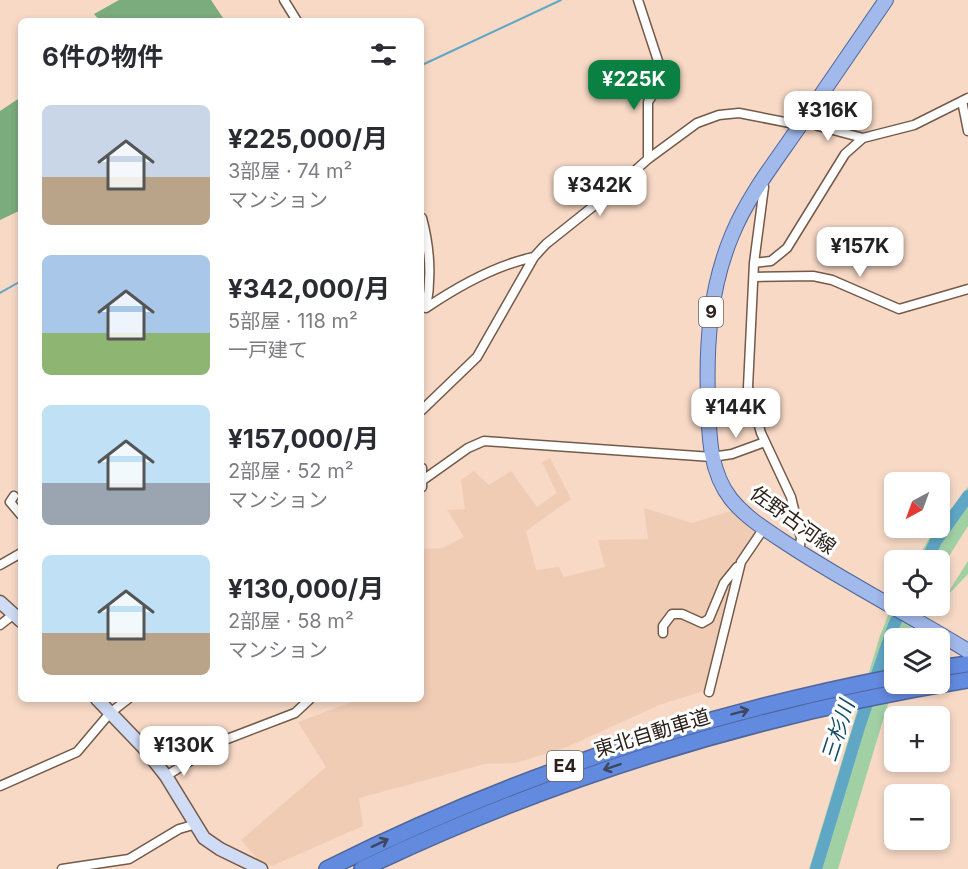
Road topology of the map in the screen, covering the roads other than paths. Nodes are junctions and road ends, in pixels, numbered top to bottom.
1 (284, 0) edge
2 (638, 0) edge
3 (886, 0) edge
4 (295, 18) edge
5 (965, 99) edge
6 (803, 122) junction
7 (968, 131) edge
8 (863, 138) junction
9 (648, 159) junction
10 (761, 181) junction
11 (424, 225) edge
12 (534, 257) junction
13 (754, 263) junction
14 (754, 277) junction
15 (968, 289) edge
16 (424, 310) edge
17 (424, 408) edge
18 (765, 442) junction
19 (712, 457) junction
20 (424, 482) edge
21 (14, 496) dead end
22 (18, 511) edge
23 (764, 528) junction
24 (799, 552) junction
25 (18, 555) edge
26 (741, 562) junction
27 (0, 565) edge
28 (0, 602) edge
29 (17, 618) edge
30 (0, 625) edge
31 (663, 633) dead end
32 (968, 651) edge
33 (968, 664) edge
34 (950, 666) edge
35 (884, 679) edge
36 (968, 680) edge
37 (709, 692) dead end
38 (100, 702) edge
39 (124, 702) edge
40 (307, 702) edge
41 (110, 713) junction
42 (166, 776) junction
43 (0, 786) edge
44 (194, 825) junction
45 (62, 869) edge
46 (261, 869) edge
47 (327, 869) edge
48 (362, 869) edge

1 - 4 street
2 - 9 street
3 - 6 main road, 佐野古河線 / 9
5 - 7 street
5 - 8 street
6 - 8 street
6 - 9 street
6 - 10 main road, 佐野古河線 / 9
8 - 13 street
9 - 12 street
10 - 13 street
10 - 19 main road, 佐野古河線 / 9
11 - 16 street
12 - 16 street
12 - 17 street
13 - 14 street
14 - 15 street
14 - 18 street
18 - 19 street
18 - 24 street
19 - 20 street
19 - 23 main road, 佐野古河線 / 9
21 - 22 street
23 - 24 main road, 佐野古河線 / 9
23 - 26 street
24 - 32 main road, 佐野古河線 / 9
25 - 27 street
26 - 31 street
26 - 37 street
28 - 29 street
29 - 30 street
33 - 34 highway
47 -> 35 highway, 東北自動車道 / E4
36 -> 48 highway, 東北自動車道 / E4
38 - 41 street
39 - 41 street
40 - 42 street
41 - 42 street
41 - 43 street
42 - 44 street
44 - 45 street
44 - 46 street

